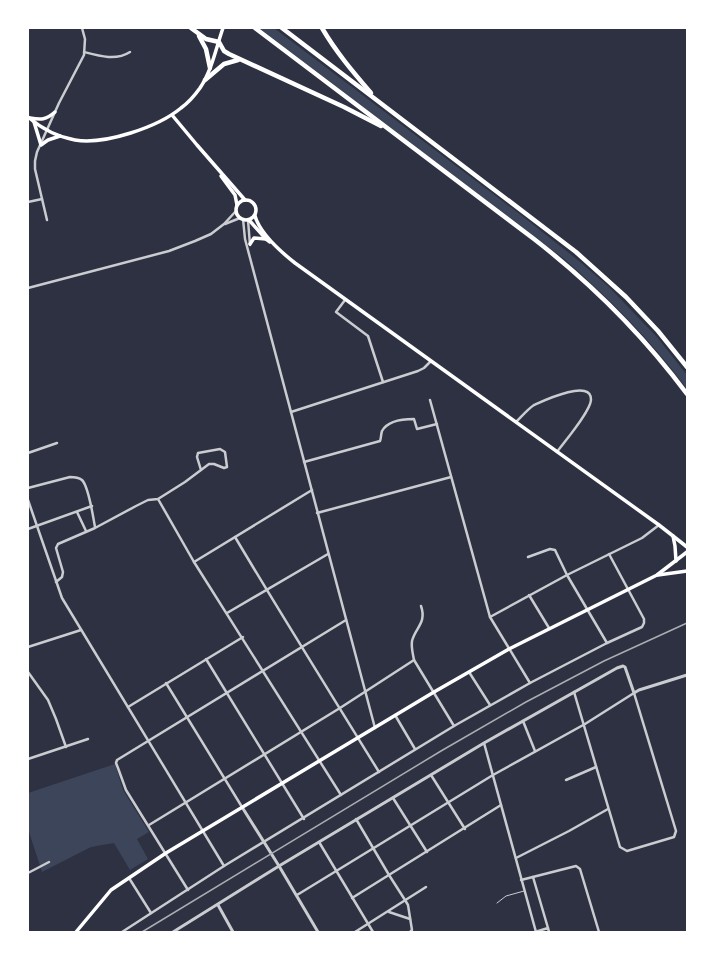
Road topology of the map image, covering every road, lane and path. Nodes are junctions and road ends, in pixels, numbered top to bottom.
1 (82, 28) edge
2 (192, 28) edge
3 (223, 28) edge
4 (255, 28) edge
5 (282, 28) edge
6 (322, 28) edge
7 (198, 34) junction
8 (219, 42) junction
9 (84, 52) junction
10 (130, 52) dead end
11 (239, 60) junction
12 (210, 68) junction
13 (205, 80) junction
14 (379, 102) junction
15 (55, 112) junction
16 (172, 114) junction
17 (28, 118) edge
18 (34, 122) junction
19 (47, 130) junction
20 (393, 133) junction
21 (60, 136) junction
22 (41, 144) junction
23 (207, 157) junction
24 (42, 199) junction
25 (245, 200) junction
26 (28, 202) edge
27 (237, 206) junction
28 (236, 211) junction
29 (255, 216) junction
30 (241, 219) junction
31 (47, 220) dead end
32 (248, 220) junction
33 (224, 224) junction
34 (266, 239) junction
35 (272, 243) junction
36 (250, 244) junction
37 (249, 251) junction
38 (28, 288) edge
39 (345, 300) junction
40 (430, 362) junction
41 (687, 367) edge
42 (383, 382) junction
43 (687, 394) edge
44 (430, 400) dead end
45 (291, 412) junction
46 (516, 422) junction
47 (438, 424) junction
48 (57, 443) dead end
49 (557, 452) junction
50 (28, 453) edge
51 (304, 462) junction
52 (201, 470) junction
53 (451, 477) junction
54 (28, 488) edge
55 (312, 490) junction
56 (158, 499) junction
57 (28, 500) edge
58 (92, 506) junction
59 (77, 512) junction
60 (317, 513) junction
61 (659, 525) junction
62 (38, 526) junction
63 (95, 528) junction
64 (28, 529) edge
65 (86, 530) junction
66 (673, 536) junction
67 (235, 537) junction
68 (687, 547) edge
69 (687, 552) edge
70 (328, 554) junction
71 (609, 554) junction
72 (528, 558) dead end
73 (676, 561) junction
74 (194, 562) junction
75 (687, 571) edge
76 (568, 575) junction
77 (657, 575) junction
78 (56, 582) junction
79 (627, 589) junction
80 (266, 590) junction
81 (529, 595) junction
82 (421, 606) dead end
83 (588, 609) junction
84 (227, 613) junction
85 (490, 617) junction
86 (346, 620) junction
87 (549, 628) junction
88 (82, 630) junction
89 (243, 637) junction
90 (607, 643) junction
91 (28, 647) edge
92 (301, 648) junction
93 (509, 649) junction
94 (206, 659) junction
95 (414, 660) junction
96 (264, 671) junction
97 (28, 672) edge
98 (469, 672) junction
99 (687, 675) edge
100 (166, 683) junction
101 (530, 683) junction
102 (574, 691) junction
103 (365, 692) junction
104 (434, 692) junction
105 (634, 693) junction
106 (226, 694) junction
107 (490, 705) junction
108 (128, 707) junction
109 (340, 708) junction
110 (395, 715) junction
111 (187, 717) junction
112 (523, 721) junction
113 (585, 724) junction
114 (454, 726) junction
115 (375, 728) junction
116 (302, 732) junction
117 (358, 738) junction
118 (88, 739) dead end
119 (148, 741) junction
120 (484, 743) junction
121 (66, 747) junction
122 (415, 749) junction
123 (535, 751) junction
124 (264, 754) junction
125 (28, 759) edge
126 (320, 761) junction
127 (596, 766) junction
128 (379, 772) junction
129 (431, 775) junction
130 (493, 775) junction
131 (224, 779) junction
132 (566, 780) dead end
133 (281, 783) junction
134 (341, 795) junction
135 (393, 798) junction
136 (186, 802) junction
137 (448, 803) junction
138 (501, 805) junction
139 (242, 807) junction
140 (608, 809) junction
141 (304, 819) junction
142 (356, 819) junction
143 (148, 825) junction
144 (410, 825) junction
145 (464, 829) junction
146 (203, 831) junction
147 (264, 842) junction
148 (319, 842) junction
149 (373, 848) junction
150 (427, 852) junction
151 (166, 853) junction
152 (516, 858) junction
153 (49, 862) dead end
154 (224, 866) junction
155 (279, 866) junction
156 (336, 871) junction
157 (28, 873) edge
158 (389, 875) junction
159 (128, 877) junction
160 (533, 877) junction
161 (521, 880) junction
162 (426, 888) dead end
163 (188, 890) junction
164 (524, 891) junction
165 (297, 896) junction
166 (352, 898) junction
167 (405, 900) junction
168 (497, 903) dead end
169 (218, 905) junction
170 (388, 912) junction
171 (151, 913) junction
172 (410, 919) junction
173 (368, 924) junction
174 (548, 928) junction
175 (411, 931) edge
176 (76, 932) edge
177 (122, 932) edge
178 (173, 932) edge
179 (233, 932) edge
180 (318, 932) edge
181 (355, 932) edge
182 (373, 932) edge
183 (536, 932) edge
184 (549, 932) edge
185 (599, 932) edge

1 - 9 street
2 - 7 highway
3 - 8 main road
4 - 20 highway
5 - 14 highway
6 - 14 highway
7 - 8 highway
7 - 12 highway
8 - 11 highway
8 - 12 main road
9 - 10 street
9 - 15 street
11 - 13 highway
11 - 20 highway
12 - 13 main road
13 - 16 main road
14 - 41 highway
15 - 17 main road
15 - 19 street
16 - 21 main road
16 - 23 main road
17 - 18 main road
18 - 19 main road
18 - 22 main road
19 - 21 main road
19 - 22 street
20 - 43 highway
21 - 22 main road
22 - 24 street
23 - 25 main road
23 - 27 main road
24 - 26 street
24 - 31 street
25 - 27 main road
25 - 29 main road
27 - 28 main road
28 - 30 main road
28 - 33 street
29 - 32 main road
29 - 35 main road
30 - 32 main road
30 - 33 street
30 - 37 street
32 - 34 main road
32 - 36 street
33 - 38 street
34 - 35 main road
34 - 36 main road
35 - 39 main road
36 - 37 street
37 - 45 street
39 - 40 main road
39 - 42 street
40 - 42 street
40 - 46 main road
42 - 45 street
44 - 47 street
45 - 51 street
46 - 49 main road
46 - 49 street
47 - 51 street
47 - 53 street
48 - 50 street
49 - 61 main road
51 - 55 street
52 - 52 street
52 - 56 street
53 - 60 street
53 - 85 street
54 - 58 street
55 - 60 street
55 - 67 street
56 - 63 street
56 - 74 street
57 - 62 street
58 - 59 street
58 - 63 street
59 - 62 street
59 - 65 street
60 - 70 street
61 - 66 main road
61 - 71 street
62 - 64 street
62 - 78 street
63 - 65 street
65 - 78 street
66 - 68 main road
66 - 73 main road
67 - 74 street
67 - 80 street
69 - 73 main road
70 - 80 street
70 - 86 street
71 - 76 street
71 - 79 street
72 - 76 street
73 - 77 main road
74 - 84 street
75 - 77 main road
76 - 81 street
76 - 83 street
77 - 79 main road
78 - 88 street
79 - 83 main road
79 - 90 street
80 - 84 street
80 - 92 street
81 - 85 street
81 - 87 street
82 - 95 street
83 - 87 main road
83 - 90 street
84 - 89 street
85 - 93 street
86 - 92 street
86 - 103 street
87 - 93 main road
88 - 91 street
88 - 108 street
89 - 94 street
89 - 96 street
90 - 101 street
92 - 96 street
92 - 109 street
93 - 98 main road
93 - 101 street
94 - 100 street
94 - 106 street
95 - 103 street
95 - 104 street
96 - 106 street
96 - 116 street
97 - 121 street
98 - 104 main road
98 - 107 street
99 - 105 street
100 - 108 street
100 - 111 street
101 - 107 street
102 - 105 street
102 - 112 street
102 - 113 street
103 - 109 street
103 - 115 street
104 - 110 main road
104 - 114 street
105 - 113 street
105 - 140 street
106 - 111 street
106 - 124 street
107 - 114 street
108 - 119 street
109 - 116 street
109 - 117 street
110 - 115 main road
110 - 122 street
111 - 119 street
111 - 131 street
112 - 120 street
112 - 123 street
113 - 123 street
113 - 127 street
114 - 122 street
115 - 117 main road
116 - 124 street
116 - 126 street
117 - 126 main road
117 - 128 street
118 - 121 street
119 - 136 street
119 - 143 street
120 - 129 street
120 - 130 street
121 - 125 street
122 - 128 street
123 - 130 street
124 - 131 street
124 - 133 street
126 - 133 main road
126 - 134 street
127 - 132 street
127 - 140 street
128 - 134 street
129 - 135 street
129 - 137 street
130 - 137 street
130 - 138 street
131 - 136 street
131 - 139 street
133 - 139 main road
133 - 141 street
134 - 141 street
135 - 142 street
135 - 144 street
136 - 143 street
136 - 146 street
137 - 144 street
137 - 145 street
138 - 145 street
138 - 152 street
139 - 146 main road
139 - 147 street
140 - 152 street
141 - 147 street
142 - 148 street
142 - 149 street
143 - 151 street
144 - 149 street
144 - 150 street
145 - 150 street
146 - 151 main road
146 - 154 street
147 - 154 street
147 - 155 street
148 - 155 street
148 - 156 street
149 - 156 street
149 - 158 street
150 - 158 street
151 - 159 main road
151 - 163 street
152 - 161 street
153 - 157 street
154 - 163 street
155 - 165 street
155 - 169 street
156 - 165 street
156 - 166 street
158 - 166 street
158 - 167 street
159 - 171 street
159 - 176 main road
160 - 161 street
160 - 174 street
160 - 185 street
161 - 164 street
162 - 167 street
163 - 171 street
164 - 168 lane
164 - 183 street
165 - 180 street
166 - 173 street
167 - 170 street
167 - 172 street
169 - 178 street
169 - 179 street
170 - 172 street
170 - 173 street
171 - 177 street
172 - 175 street
173 - 181 street
173 - 182 street
174 - 183 street
174 - 184 street

